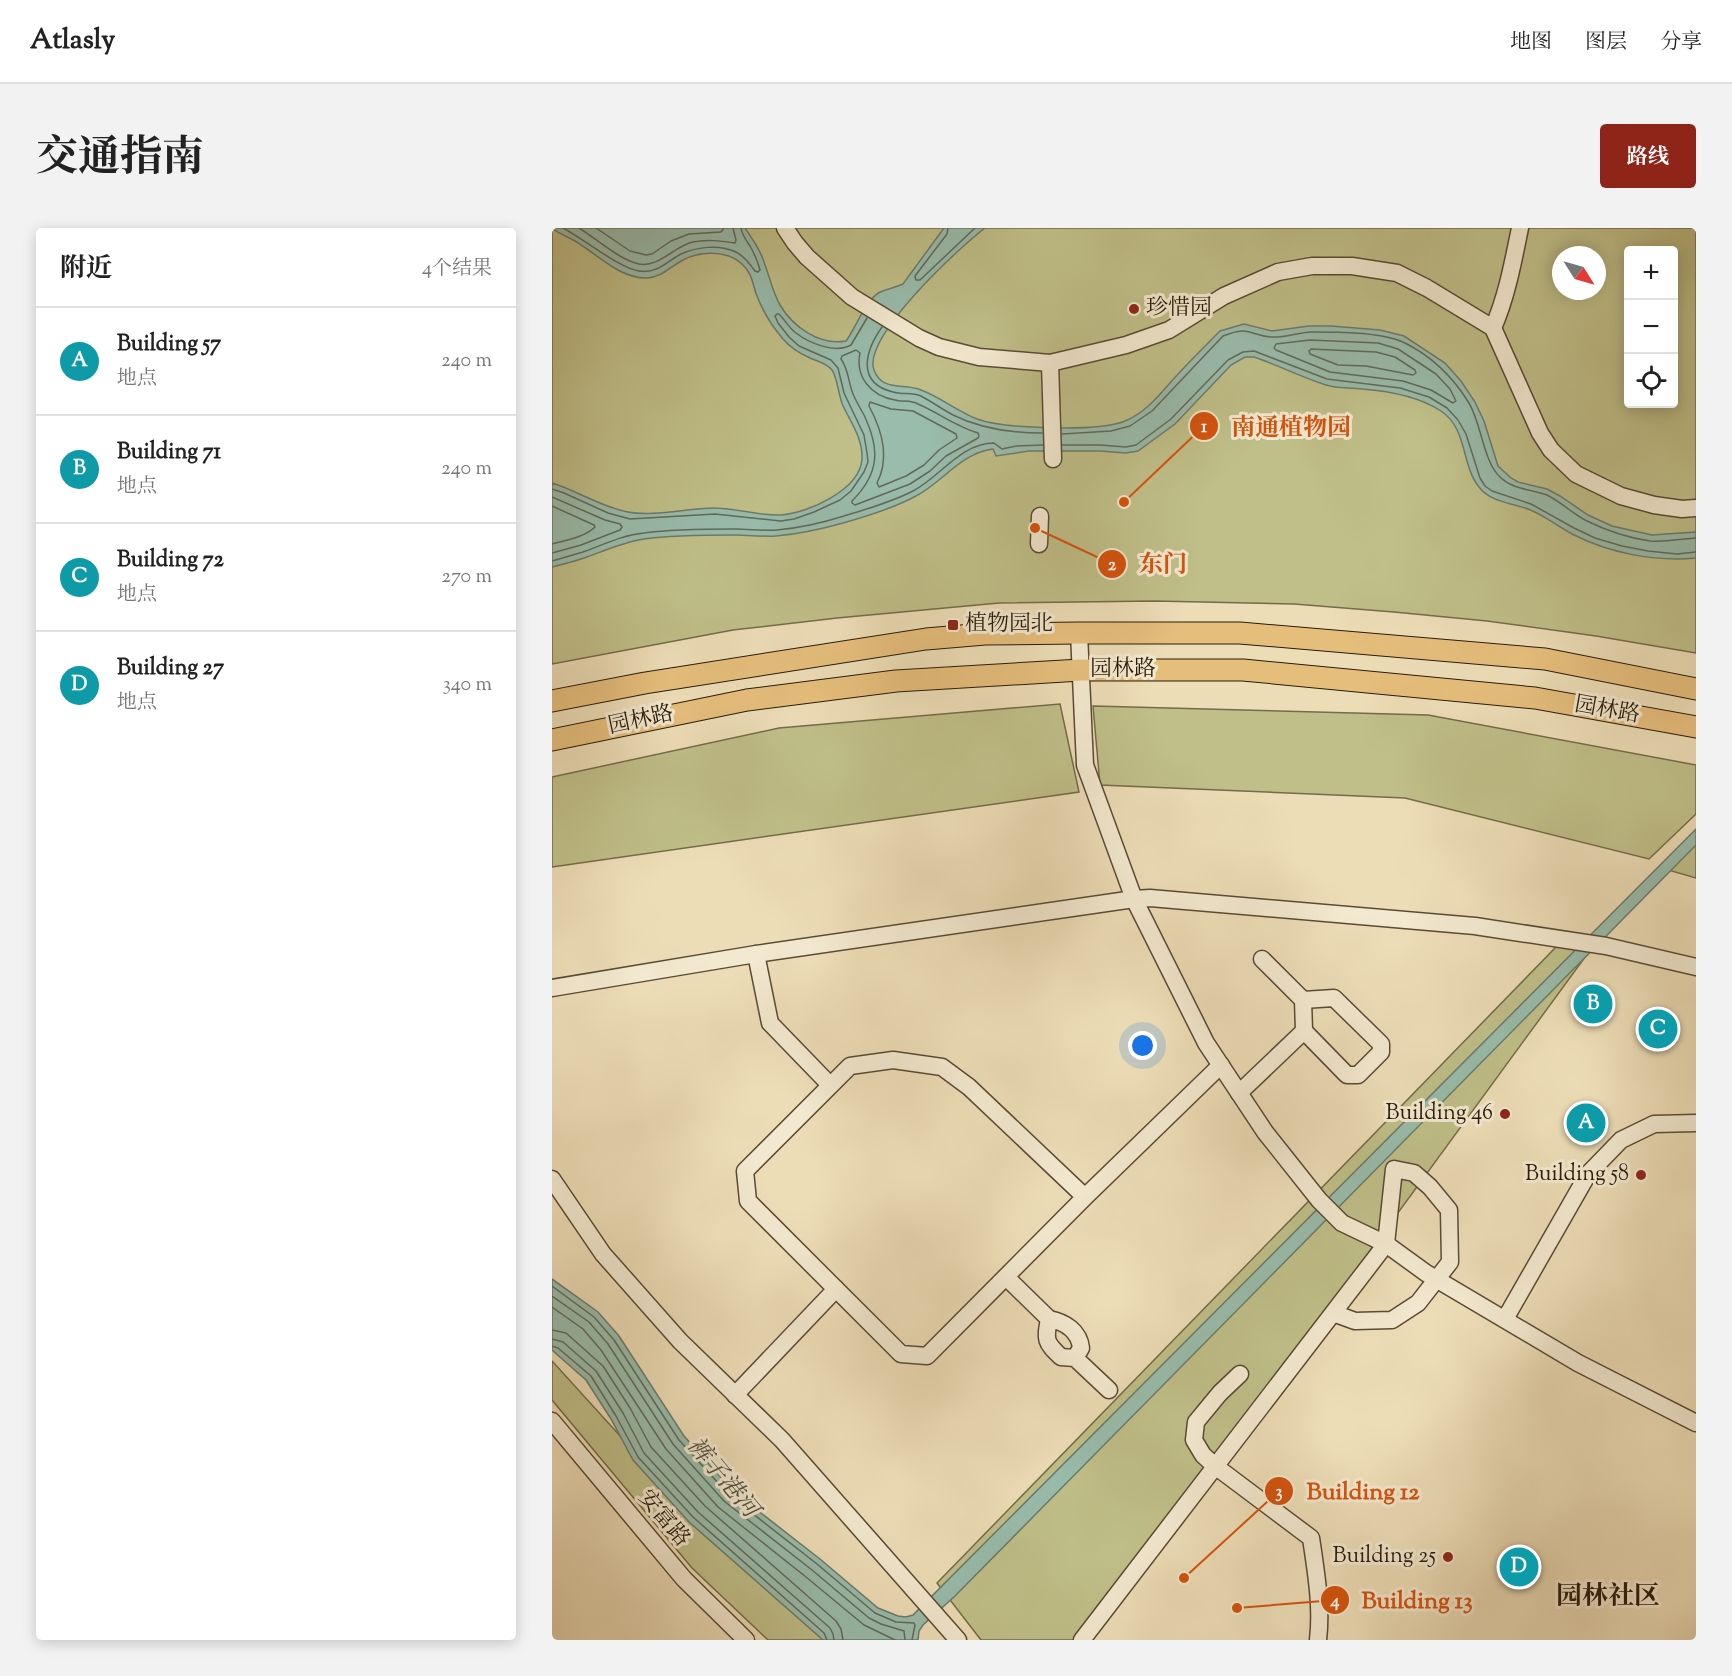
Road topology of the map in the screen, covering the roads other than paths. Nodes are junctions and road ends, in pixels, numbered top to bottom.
1 (785, 228) edge
2 (1520, 228) edge
3 (1493, 328) junction
4 (1050, 363) junction
5 (1053, 455) dead end
6 (1696, 508) edge
7 (1040, 516) dead end
8 (1039, 544) dead end
9 (1079, 633) junction
10 (1081, 670) junction
11 (1696, 689) edge
12 (552, 701) edge
13 (1696, 727) edge
14 (552, 740) edge
15 (1134, 899) junction
16 (756, 954) junction
17 (1262, 958) dead end
18 (1696, 967) edge
19 (552, 988) edge
20 (1304, 1000) junction
21 (1304, 1031) junction
22 (1221, 1065) junction
23 (830, 1085) junction
24 (1239, 1093) junction
25 (1696, 1123) edge
26 (552, 1179) edge
27 (1085, 1197) junction
28 (1386, 1244) junction
29 (1006, 1277) junction
30 (1438, 1280) junction
31 (836, 1289) junction
32 (1333, 1313) junction
33 (1049, 1318) junction
34 (1505, 1320) junction
35 (1075, 1358) junction
36 (1240, 1374) dead end
37 (1109, 1390) dead end
38 (735, 1395) junction
39 (552, 1421) edge
40 (1696, 1423) edge
41 (1215, 1466) junction
42 (746, 1640) edge
43 (958, 1640) edge
44 (1082, 1640) edge
45 (1318, 1640) edge

1 - 4 street
2 - 3 street
3 - 4 street
3 - 6 street
4 - 5 street
7 - 8 street
9 - 10 street
9 - 11 main road, 园林路
9 - 12 main road, 园林路
10 - 13 main road, 园林路
10 - 14 main road, 园林路
10 - 15 street
15 - 16 street
15 - 18 street
15 - 22 street
16 - 19 street
16 - 23 street
17 - 20 street
20 - 21 street
20 - 21 street
21 - 24 street
22 - 24 street
22 - 27 street
23 - 27 street
23 - 31 street
24 - 28 street
25 - 34 street
26 - 38 street
27 - 29 street
28 - 30 street
28 - 30 street
28 - 32 street
29 - 31 street
29 - 33 street
30 - 32 street
30 - 34 street
31 - 38 street
32 - 41 street
33 - 35 street
33 - 35 street
34 - 40 street
35 - 37 street
36 - 41 street
38 - 43 street
39 - 42 street, 安富路
41 - 44 street
41 - 45 street

